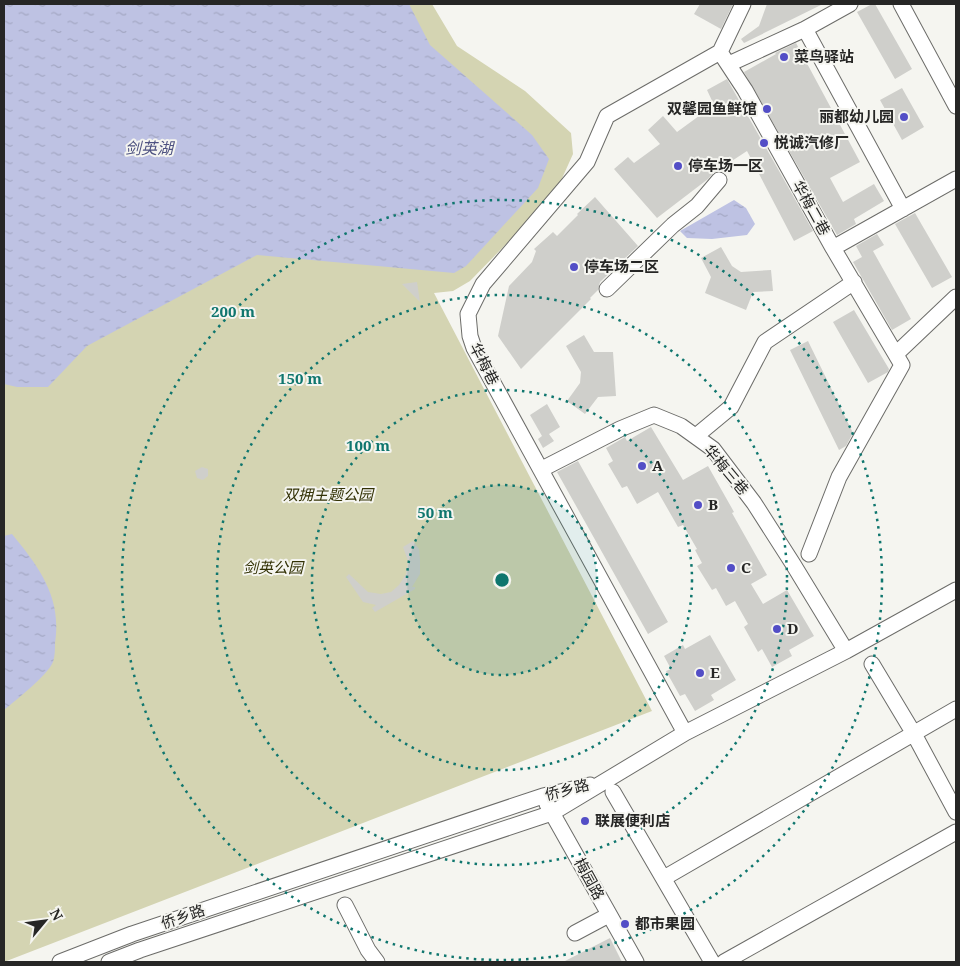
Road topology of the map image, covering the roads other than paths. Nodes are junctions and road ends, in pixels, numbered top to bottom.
1 (743, 4) edge
2 (850, 4) edge
3 (901, 4) edge
4 (805, 28) junction
5 (724, 58) junction
6 (956, 106) edge
7 (956, 179) edge
8 (719, 180) dead end
9 (903, 209) junction
10 (833, 248) junction
11 (854, 282) junction
12 (607, 288) dead end
13 (956, 297) edge
14 (899, 360) junction
15 (696, 436) junction
16 (542, 469) junction
17 (809, 554) dead end
18 (956, 590) edge
19 (846, 651) junction
20 (872, 664) dead end
21 (956, 709) edge
22 (685, 733) junction
23 (914, 734) junction
24 (608, 787) junction
25 (543, 796) junction
26 (956, 812) edge
27 (552, 813) junction
28 (956, 832) edge
29 (664, 878) junction
30 (345, 905) dead end
31 (605, 917) dead end
32 (575, 933) dead end
33 (132, 934) junction
34 (103, 946) junction
35 (143, 956) edge
36 (60, 962) edge
37 (111, 962) edge
38 (377, 962) edge
39 (636, 962) edge
40 (712, 962) edge
41 (724, 962) edge

1 - 5 street
2 - 4 street, 华梅巷
3 - 6 street
4 - 5 street, 华梅巷
4 - 9 street
5 - 10 street, 华梅二巷
5 - 16 street, 华梅巷
7 - 9 street
8 - 12 street
9 - 10 street
10 - 11 street, 华梅二巷
11 - 14 street, 华梅二巷
11 - 15 street
13 - 14 street
14 - 17 street
15 - 16 street, 华梅三巷
15 - 19 street, 华梅三巷
16 - 22 street, 华梅巷
18 - 19 street
19 - 22 street
20 - 23 street
21 - 23 street
22 - 24 street
23 - 26 street
23 - 29 street
24 - 25 street, 侨乡路
24 - 27 street, 侨乡路
24 - 29 street
25 - 27 street, 梅园路
25 - 33 street, 侨乡路
27 - 35 street, 侨乡路
27 - 39 street, 梅园路
28 - 41 street
29 - 40 street
30 - 38 street
31 - 32 street
33 - 34 street, 侨乡路
33 - 35 street
34 - 36 street, 侨乡路
34 - 37 street
35 - 37 street, 侨乡路

